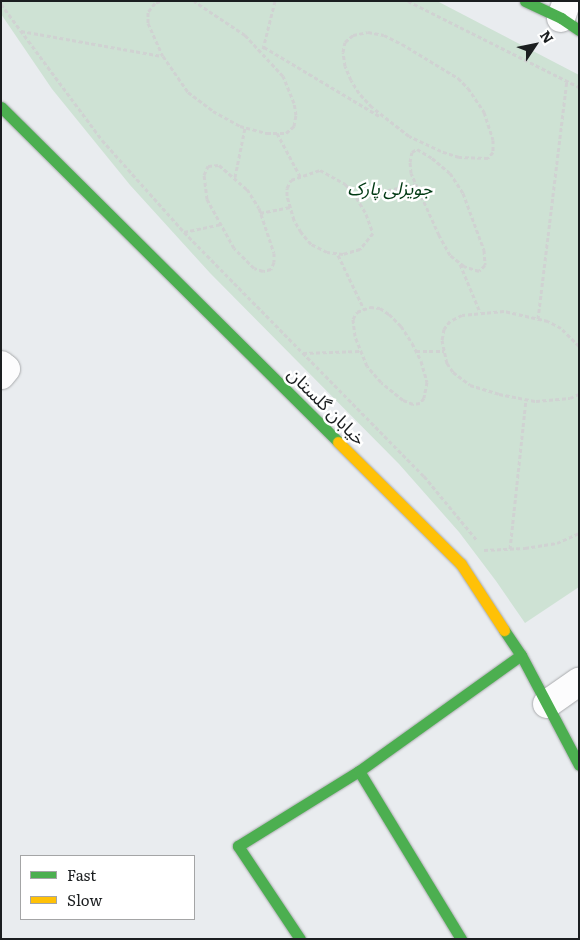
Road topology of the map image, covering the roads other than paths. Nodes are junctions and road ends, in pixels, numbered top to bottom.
1 (525, 1) edge
2 (569, 16) edge
3 (2, 107) edge
4 (521, 655) junction
5 (579, 682) edge
6 (547, 704) junction
7 (579, 766) edge
8 (359, 771) junction
9 (300, 939) edge
10 (461, 939) edge

1 - 2 street
3 - 4 street, خیابان گلستان
4 - 6 street, خیابان گلستان
4 - 8 street
5 - 6 street
6 - 7 street, خیابان گلستان
8 - 9 street
8 - 10 street

